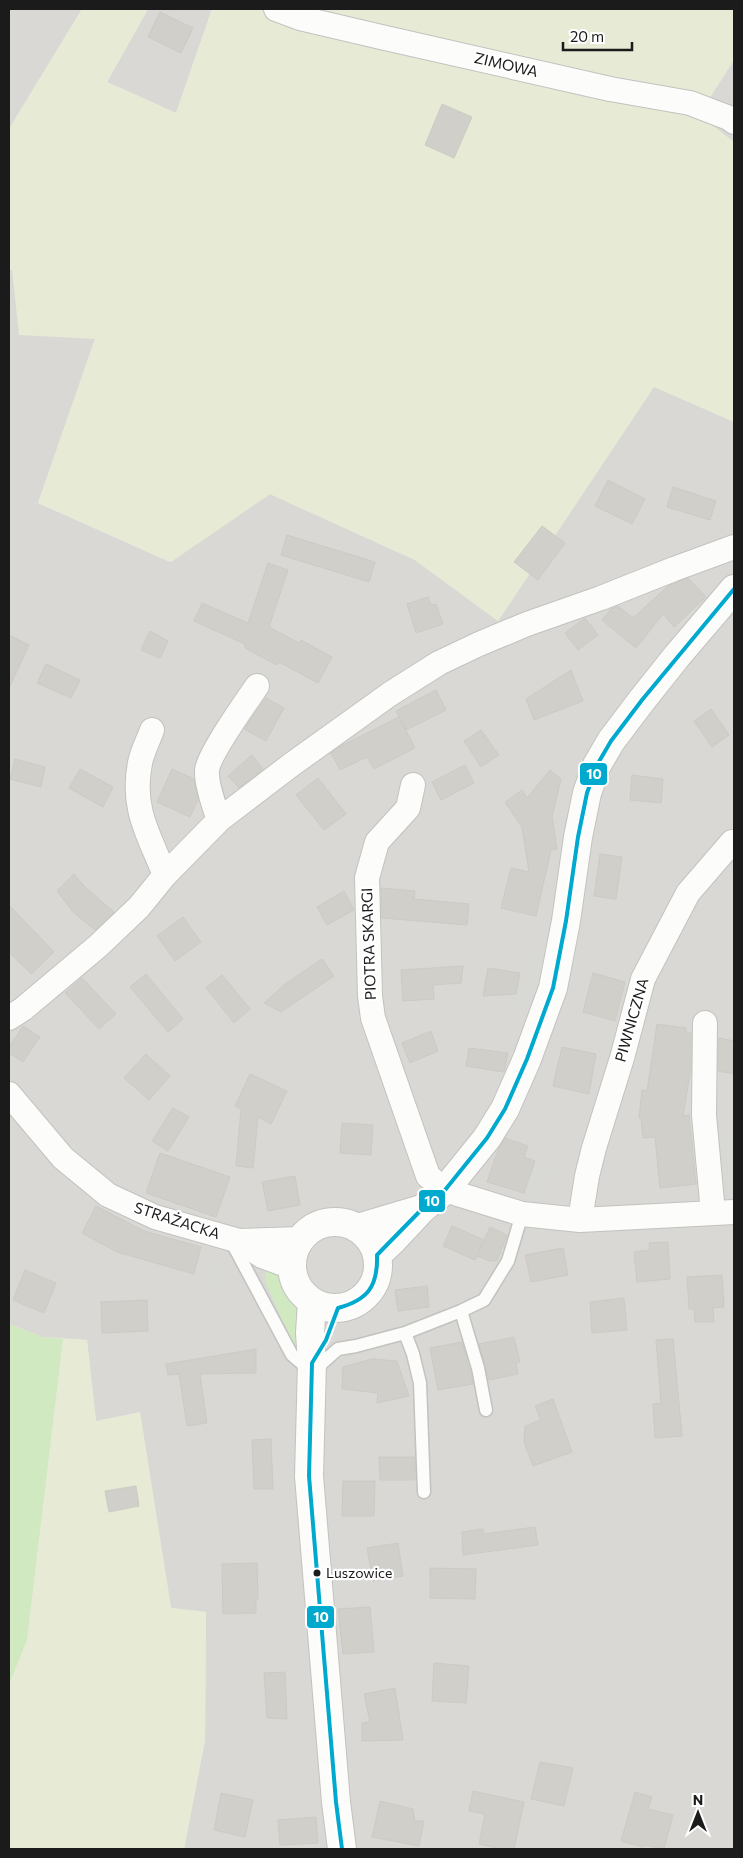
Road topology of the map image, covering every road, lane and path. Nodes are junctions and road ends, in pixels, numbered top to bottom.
1 (276, 9) edge
2 (734, 122) edge
3 (734, 548) edge
4 (734, 589) edge
5 (256, 686) dead end
6 (152, 730) dead end
7 (413, 785) dead end
8 (219, 820) junction
9 (732, 842) dead end
10 (165, 875) junction
11 (9, 1018) edge
12 (705, 1023) dead end
13 (9, 1094) edge
14 (445, 1190) junction
15 (422, 1209) junction
16 (723, 1213) edge
17 (522, 1214) junction
18 (580, 1220) junction
19 (358, 1228) junction
20 (234, 1239) junction
21 (300, 1239) junction
22 (377, 1255) junction
23 (292, 1267) junction
24 (312, 1302) junction
25 (338, 1308) junction
26 (461, 1311) junction
27 (405, 1333) junction
28 (312, 1367) junction
29 (486, 1410) dead end
30 (424, 1492) dead end
31 (342, 1849) edge

1 - 2 street, ZIMOWA
3 - 8 street
4 - 14 street
5 - 8 street
6 - 10 street
7 - 14 street, PIOTRA SKARGI
8 - 10 street
9 - 18 street, PIWNICZNA
10 - 11 street
12 - 16 street
13 - 20 street, STRAŻACKA
14 - 15 street
14 - 17 street
15 - 19 street
15 - 22 street
16 - 18 street
17 - 18 street
17 - 26 lane
19 - 21 street
19 - 22 street
20 - 21 street, STRAŻACKA
20 - 23 street, STRAŻACKA
20 - 28 lane
21 - 23 street
22 - 25 street
23 - 24 street
24 - 25 street
24 - 28 street
25 - 28 street
26 - 27 lane
26 - 29 lane
27 - 28 lane
27 - 30 lane
28 - 31 street

